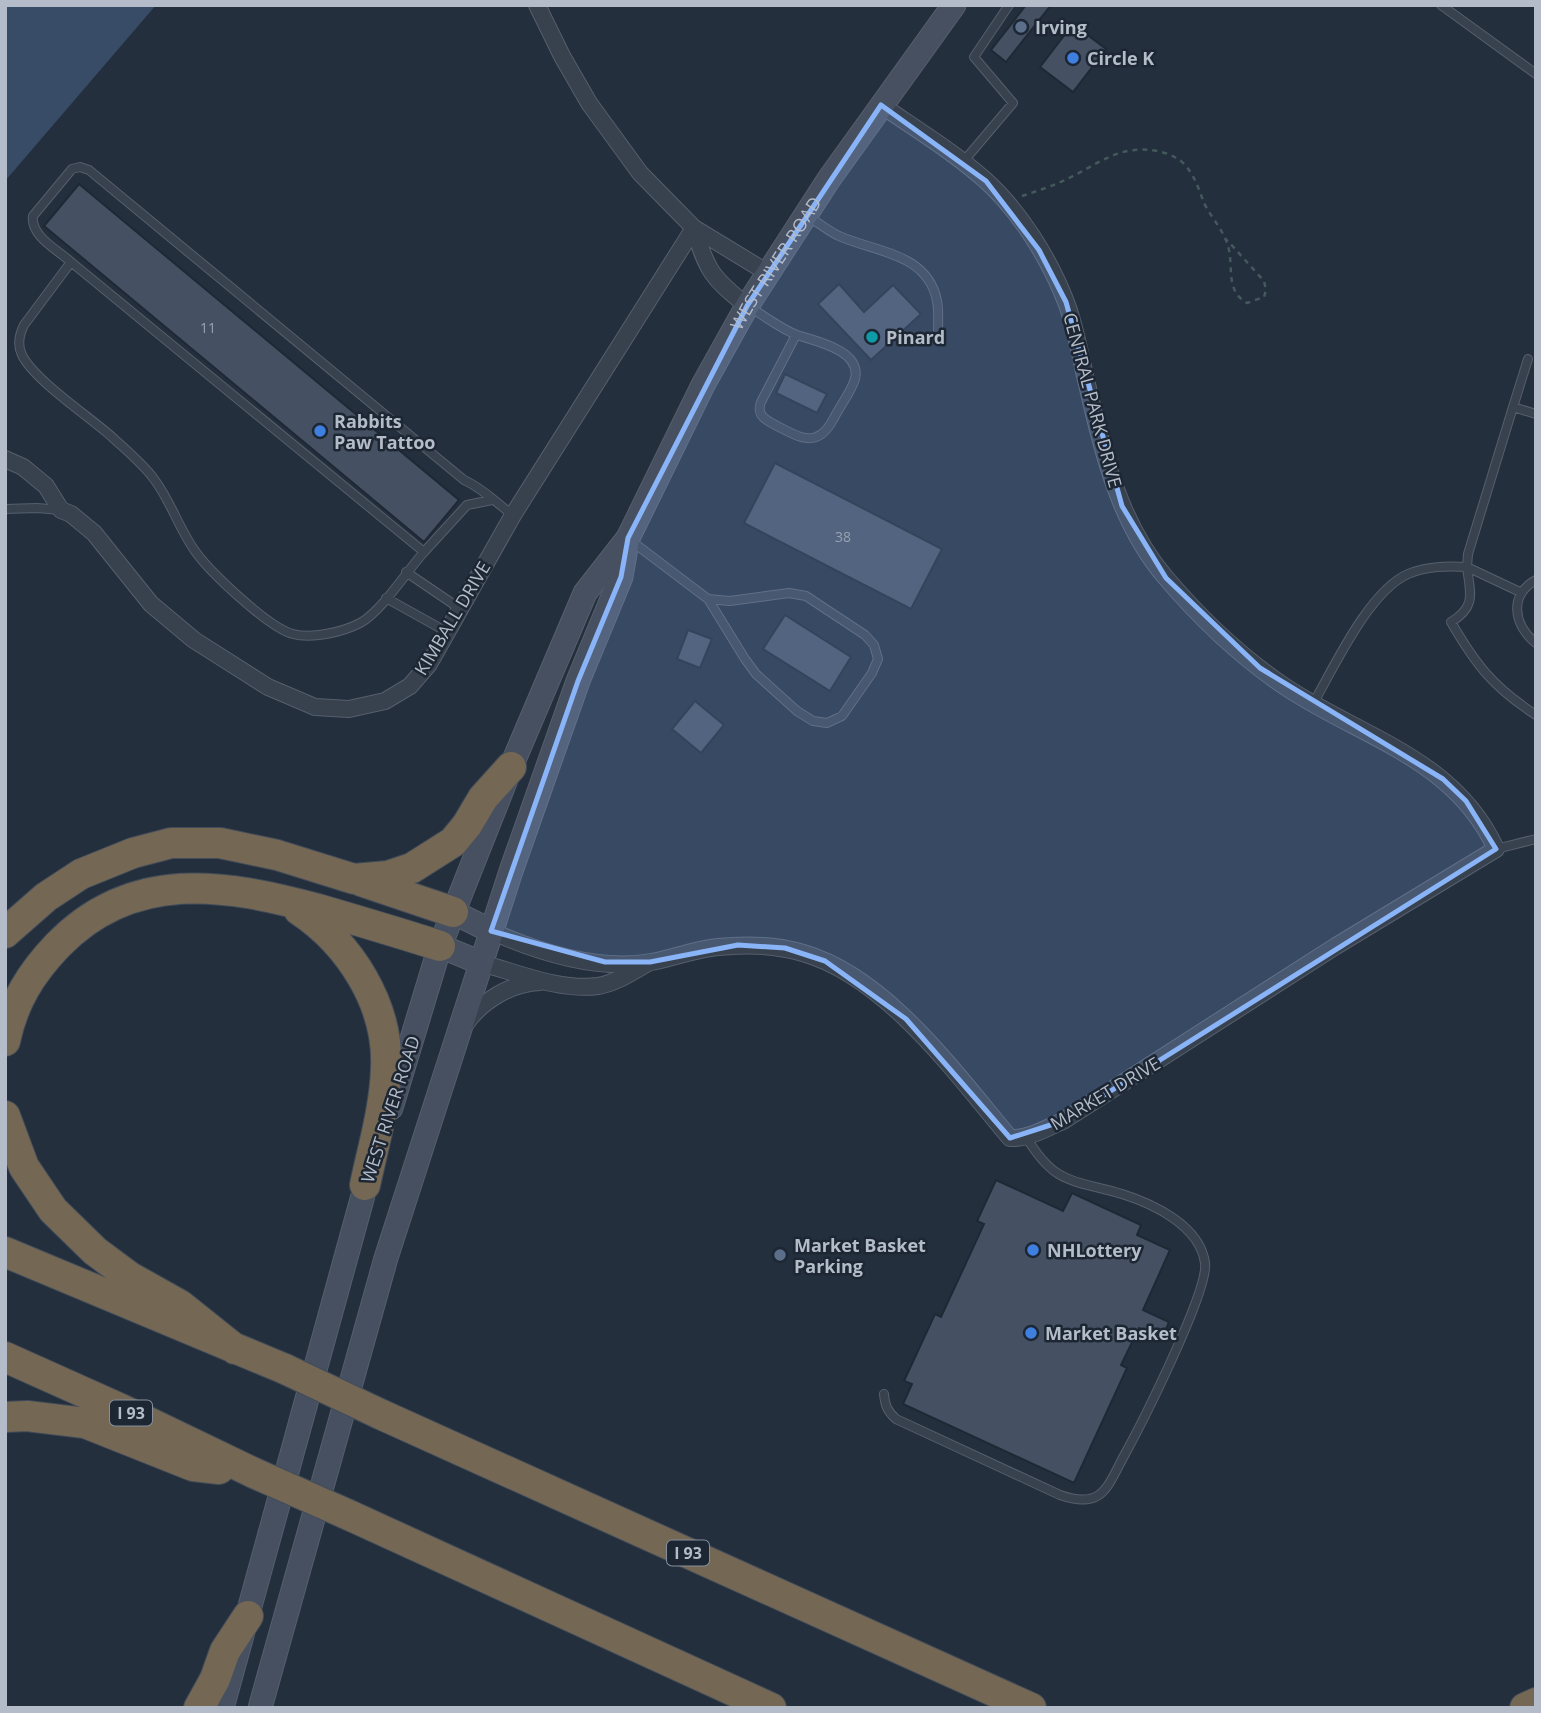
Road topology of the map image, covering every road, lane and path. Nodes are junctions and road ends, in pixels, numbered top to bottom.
1 (537, 5) edge
2 (954, 5) edge
3 (1009, 5) edge
4 (1441, 5) edge
5 (1536, 74) edge
6 (881, 105) junction
7 (963, 162) junction
8 (1005, 201) junction
9 (805, 214) junction
10 (694, 228) junction
11 (1227, 240) junction
12 (71, 262) junction
13 (768, 273) junction
14 (747, 306) junction
15 (938, 333) dead end
16 (796, 335) junction
17 (1528, 359) dead end
18 (1513, 407) junction
19 (1536, 414) edge
20 (5, 459) edge
21 (492, 500) junction
22 (5, 509) edge
23 (61, 510) junction
24 (513, 514) junction
25 (628, 538) junction
26 (424, 552) junction
27 (1467, 567) junction
28 (406, 572) junction
29 (1536, 580) edge
30 (1520, 592) junction
31 (386, 598) junction
32 (708, 599) junction
33 (459, 608) junction
34 (447, 632) junction
35 (1536, 643) edge
36 (1313, 704) junction
37 (1536, 715) edge
38 (511, 767) junction
39 (1536, 839) edge
40 (1496, 849) junction
41 (354, 879) junction
42 (284, 900) junction
43 (453, 912) junction
44 (491, 931) junction
45 (5, 933) edge
46 (440, 946) junction
47 (650, 962) junction
48 (481, 963) junction
49 (548, 982) junction
50 (457, 1040) junction
51 (5, 1041) edge
52 (5, 1116) edge
53 (1026, 1137) junction
54 (365, 1185) junction
55 (5, 1252) edge
56 (235, 1349) junction
57 (5, 1357) edge
58 (884, 1394) dead end
59 (5, 1417) edge
60 (254, 1473) junction
61 (248, 1616) junction
62 (996, 1692) junction
63 (1536, 1703) edge
64 (199, 1708) edge
65 (222, 1708) edge
66 (260, 1708) edge
67 (771, 1708) edge
68 (1031, 1708) edge
69 (1048, 1708) edge
70 (1525, 1708) edge

1 - 10 street
2 - 6 main road, WEST RIVER ROAD
3 - 7 lane
4 - 5 lane
6 - 7 street, CENTRAL PARK DRIVE
6 - 9 main road, WEST RIVER ROAD
7 - 8 street, CENTRAL PARK DRIVE
8 - 11 path
8 - 36 street, CENTRAL PARK DRIVE
9 - 13 main road, WEST RIVER ROAD
9 - 15 lane
10 - 13 street
10 - 14 street
10 - 24 street, KIMBALL DRIVE
11 - 11 path
12 - 21 lane
12 - 26 lane
12 - 31 lane
13 - 14 main road, WEST RIVER ROAD
14 - 16 lane
14 - 25 main road, WEST RIVER ROAD
16 - 16 lane
17 - 18 lane
18 - 19 lane
18 - 27 lane
20 - 23 street, KIMBALL DRIVE
21 - 24 lane
21 - 26 lane
22 - 23 lane
23 - 34 street, KIMBALL DRIVE
24 - 33 street, KIMBALL DRIVE
25 - 32 lane
25 - 38 main road, WEST RIVER ROAD
25 - 44 main road, WEST RIVER ROAD
26 - 28 lane
27 - 30 lane
27 - 36 lane
27 - 37 lane
28 - 31 lane
28 - 33 lane
29 - 30 lane
30 - 35 lane
31 - 34 lane
32 - 32 lane
33 - 34 street, KIMBALL DRIVE
36 - 40 street, CENTRAL PARK DRIVE
38 - 41 highway
38 - 43 main road, WEST RIVER ROAD
39 - 40 lane
40 - 53 street, MARKET DRIVE
41 - 43 highway
41 - 45 highway
42 - 46 highway
42 - 51 highway
42 - 54 highway
43 - 44 main road
43 - 46 main road, WEST RIVER ROAD
44 - 47 street
44 - 48 main road, WEST RIVER ROAD
46 - 48 main road
46 - 54 main road, WEST RIVER ROAD
47 - 49 street
47 - 53 street
48 - 49 street
48 - 50 main road, WEST RIVER ROAD
49 - 50 street
50 - 66 main road, WEST RIVER ROAD
52 - 56 highway
53 - 58 lane
54 - 61 main road, WEST RIVER ROAD
55 - 56 highway, I 93
56 - 62 highway, I 93, bridge
57 - 60 highway, I 93
59 - 60 highway
60 - 67 highway, I 93, bridge
61 - 64 highway
61 - 65 main road, WEST RIVER ROAD
62 - 68 highway, I 93
62 - 69 highway
63 - 70 highway

